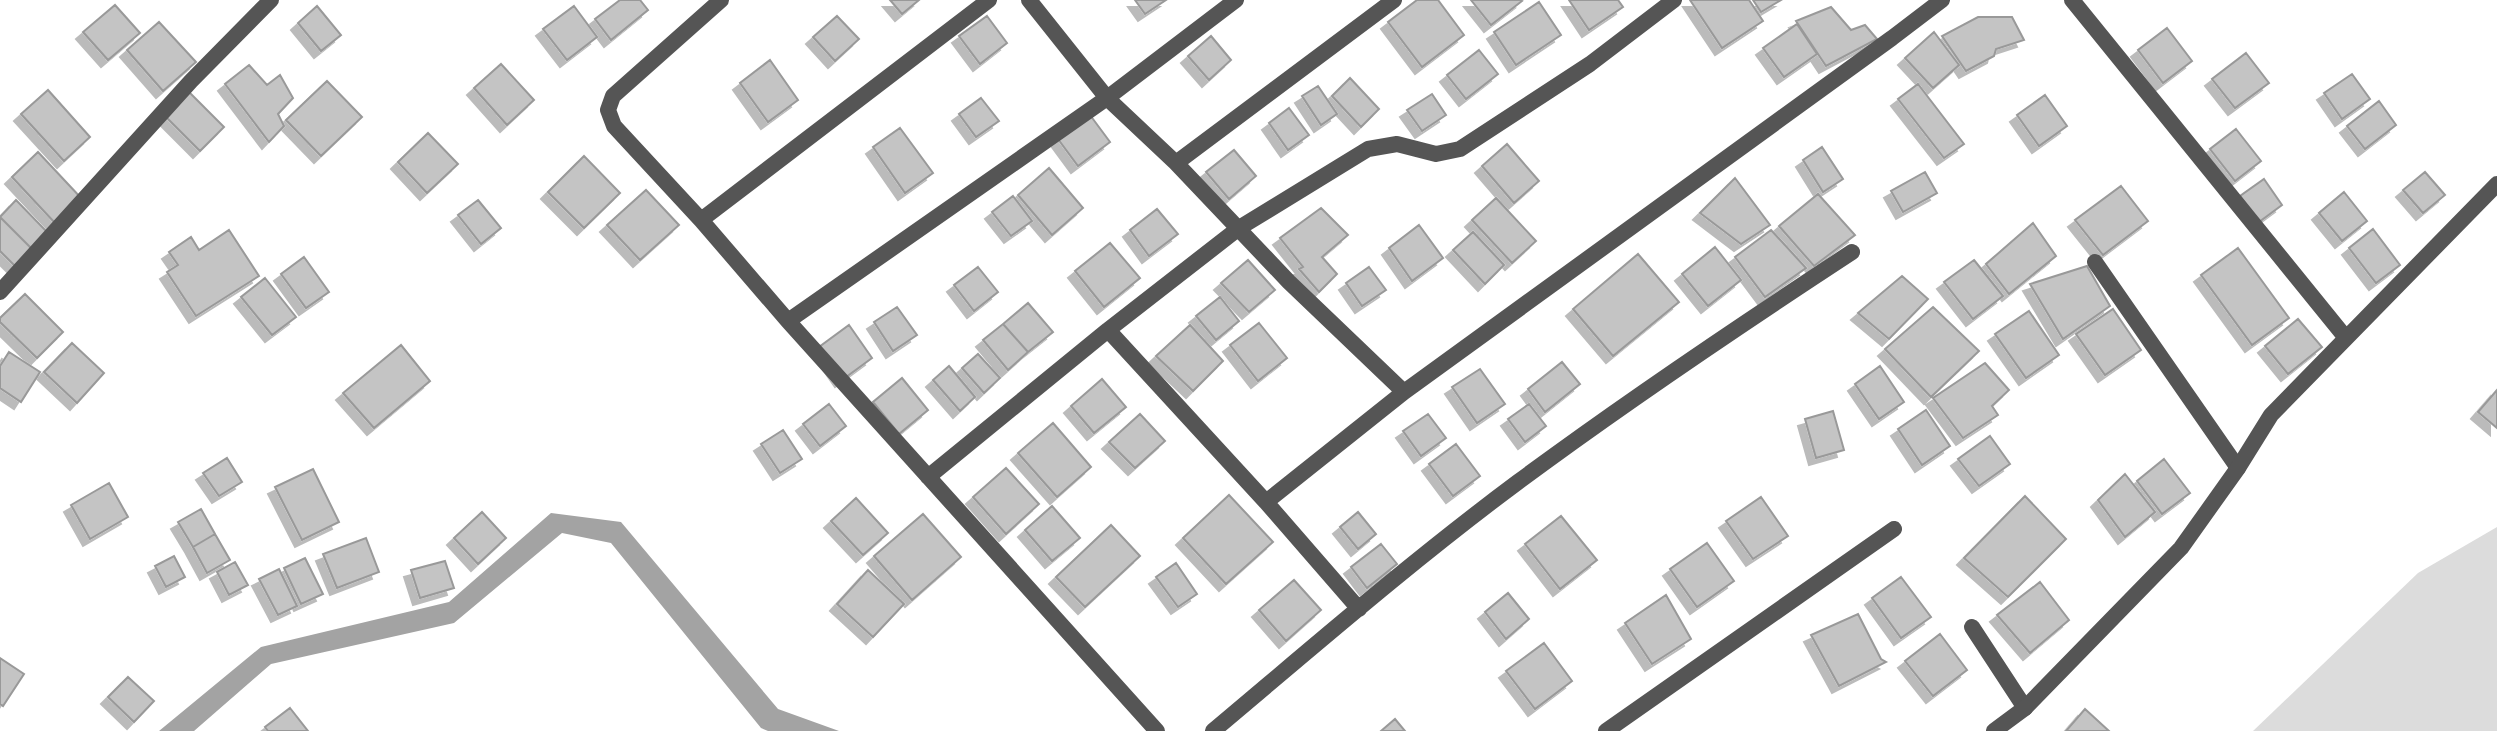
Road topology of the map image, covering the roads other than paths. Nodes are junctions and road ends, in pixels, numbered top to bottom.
1 (271, 0) edge
2 (721, 0) edge
3 (989, 0) edge
4 (1029, 0) edge
5 (1236, 0) edge
6 (1394, 0) edge
7 (1674, 0) edge
8 (1942, 0) edge
9 (2072, 0) edge
10 (1107, 98) junction
11 (1176, 163) junction
12 (2497, 184) edge
13 (701, 220) junction
14 (1239, 228) junction
15 (1852, 252) dead end
16 (2095, 262) dead end
17 (0, 292) edge
18 (788, 321) junction
19 (1108, 330) junction
20 (2346, 338) junction
21 (1404, 392) junction
22 (2238, 468) junction
23 (928, 477) junction
24 (1266, 502) junction
25 (1894, 529) dead end
26 (1359, 609) junction
27 (1972, 627) dead end
28 (2025, 708) junction
29 (1157, 731) edge
30 (1213, 731) edge
31 (1606, 731) edge
32 (1994, 731) edge

1 - 17 street
2 - 13 street
3 - 13 street
4 - 10 street
5 - 10 street
6 - 11 street
7 - 14 street
8 - 21 street
9 - 20 street
10 - 11 street
10 - 18 street
11 - 14 street
12 - 20 street
13 - 18 street
14 - 19 street
14 - 21 street
15 - 26 street
16 - 22 street
18 - 23 street
19 - 23 street
19 - 24 street
20 - 22 street
21 - 24 street
22 - 28 street
23 - 29 street
24 - 26 street
25 - 31 street
26 - 30 street
27 - 28 street
28 - 32 street

